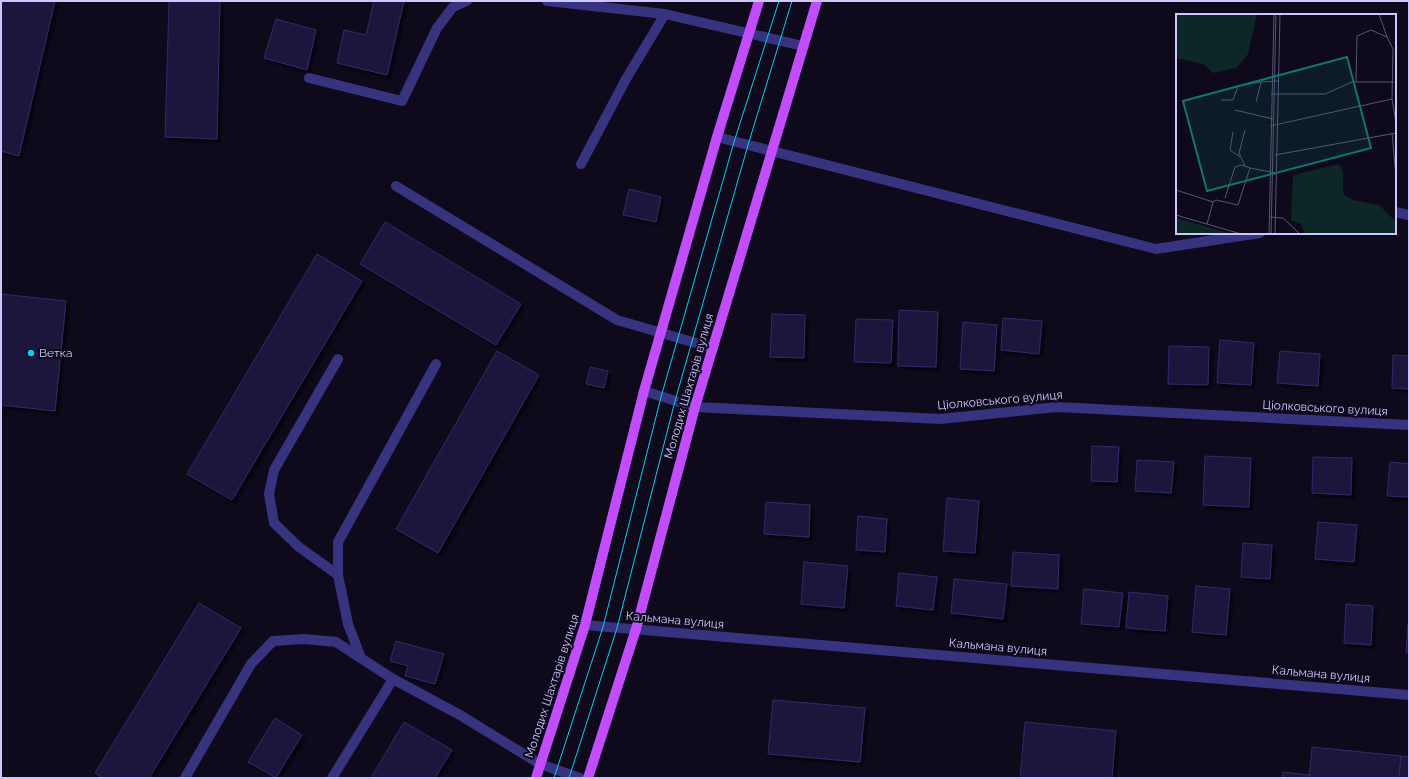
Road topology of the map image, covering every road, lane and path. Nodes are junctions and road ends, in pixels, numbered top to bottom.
1 (467, 1) edge
2 (547, 1) edge
3 (759, 1) edge
4 (817, 1) edge
5 (664, 14) junction
6 (749, 32) junction
7 (803, 46) junction
8 (309, 78) dead end
9 (717, 137) junction
10 (771, 152) junction
11 (581, 164) dead end
12 (396, 186) dead end
13 (1396, 212) edge
14 (1409, 215) edge
15 (1254, 234) edge
16 (662, 332) junction
17 (713, 348) junction
18 (338, 359) dead end
19 (436, 364) dead end
20 (644, 391) junction
21 (695, 407) junction
22 (1409, 425) edge
23 (338, 575) junction
24 (585, 625) junction
25 (636, 629) junction
26 (361, 658) junction
27 (393, 679) junction
28 (1409, 695) edge
29 (540, 764) junction
30 (185, 778) edge
31 (332, 778) edge
32 (536, 778) edge
33 (580, 778) edge
34 (588, 778) edge

1 - 8 street
2 - 5 street
3 - 6 main road, Молодих Шахтарів вулиця
4 - 7 main road, Молодих Шахтарів вулиця
5 - 6 street
5 - 11 street
6 - 7 street
6 - 9 main road, Молодих Шахтарів вулиця
7 - 10 main road, Молодих Шахтарів вулиця
9 - 10 street
9 - 16 main road, Молодих Шахтарів вулиця
10 - 15 street
10 - 17 main road, Молодих Шахтарів вулиця
12 - 16 street
13 - 14 street
16 - 17 street
16 - 20 main road, Молодих Шахтарів вулиця
17 - 21 main road, Молодих Шахтарів вулиця
18 - 23 street
19 - 23 street
20 - 21 street, Ціолковського вулиця
20 - 24 main road, Молодих Шахтарів вулиця
21 - 22 street, Ціолковського вулиця
21 - 25 main road, Молодих Шахтарів вулиця
23 - 26 street
24 - 25 street, Кальмана вулиця
24 - 29 main road, Молодих Шахтарів вулиця
25 - 28 street, Кальмана вулиця
25 - 34 main road, Молодих Шахтарів вулиця
26 - 27 street
26 - 30 street
27 - 29 street
27 - 31 street
29 - 32 main road, Молодих Шахтарів вулиця
29 - 33 street

